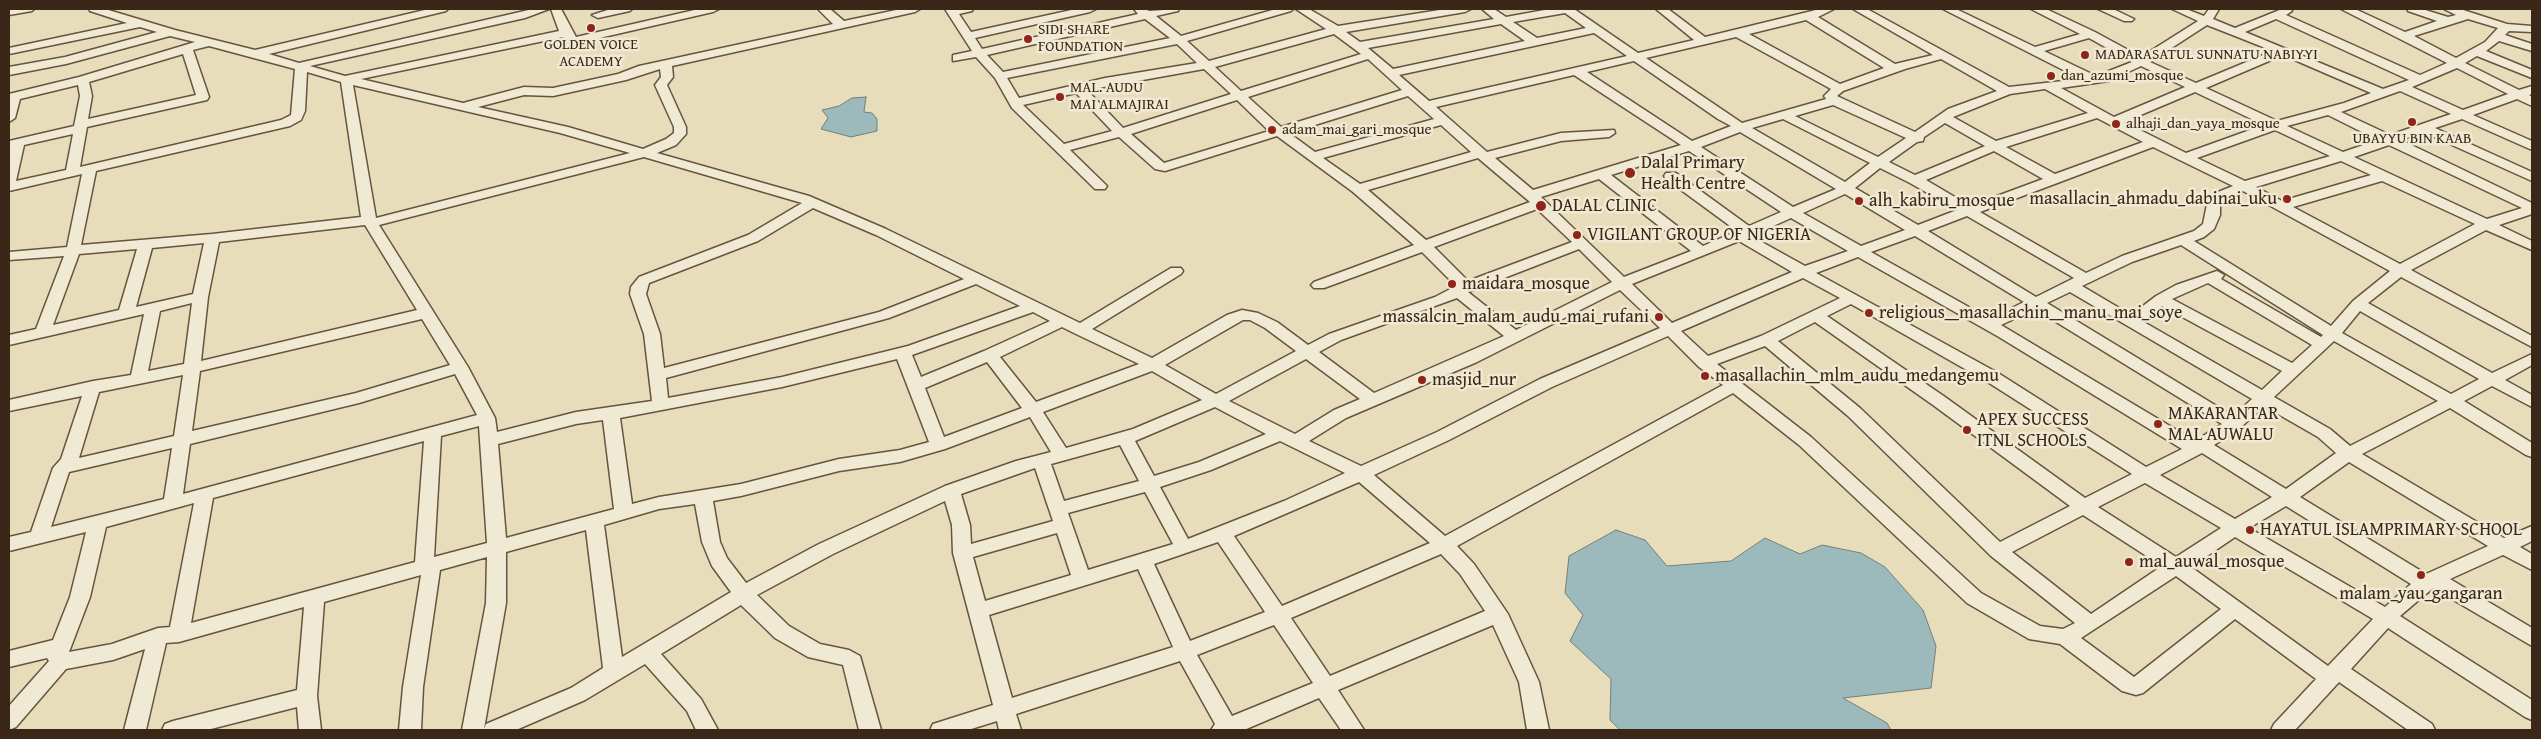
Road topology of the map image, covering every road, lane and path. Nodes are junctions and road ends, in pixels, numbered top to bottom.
1 (28, 9) edge
2 (94, 9) edge
3 (442, 9) edge
4 (543, 9) edge
5 (556, 9) edge
6 (626, 9) edge
7 (713, 9) edge
8 (823, 9) edge
9 (915, 9) edge
10 (968, 9) edge
11 (1090, 9) edge
12 (1174, 9) edge
13 (1287, 9) edge
14 (1301, 9) edge
15 (1465, 9) edge
16 (1487, 9) edge
17 (1568, 9) edge
18 (1661, 9) edge
19 (1780, 9) edge
20 (1829, 9) edge
21 (1860, 9) edge
22 (1948, 9) edge
23 (2037, 9) edge
24 (2104, 9) edge
25 (2177, 9) edge
26 (2214, 9) edge
27 (2290, 9) edge
28 (2346, 9) edge
29 (2412, 9) edge
30 (2448, 9) edge
31 (951, 10) edge
32 (9, 12) edge
33 (597, 12) edge
34 (1144, 12) edge
35 (2277, 15) junction
36 (2467, 15) junction
37 (1802, 17) junction
38 (2128, 19) dead end
39 (1503, 20) junction
40 (2206, 20) junction
41 (2448, 21) junction
42 (141, 24) junction
43 (842, 25) junction
44 (2532, 28) edge
45 (1336, 30) junction
46 (1596, 30) junction
47 (2234, 32) junction
48 (2502, 32) junction
49 (171, 33) junction
50 (566, 33) junction
51 (608, 34) junction
52 (1739, 34) junction
53 (2091, 34) junction
54 (968, 36) junction
55 (2404, 36) junction
56 (1180, 40) junction
57 (209, 42) junction
58 (1535, 42) junction
59 (1704, 42) junction
60 (1358, 46) junction
61 (2532, 48) edge
62 (187, 49) junction
63 (9, 51) edge
64 (2032, 51) junction
65 (2283, 51) junction
66 (2476, 51) junction
67 (254, 53) junction
68 (979, 53) junction
69 (1370, 55) junction
70 (1945, 55) junction
71 (957, 58) dead end
72 (1636, 58) junction
73 (2141, 62) junction
74 (666, 64) junction
75 (2455, 64) junction
76 (1207, 65) junction
77 (300, 67) junction
78 (1894, 69) junction
79 (9, 71) edge
80 (1576, 71) junction
81 (1390, 73) junction
82 (2532, 74) edge
83 (1000, 76) junction
84 (346, 79) junction
85 (83, 80) junction
86 (2094, 80) junction
87 (2420, 80) junction
88 (2048, 85) junction
89 (2195, 87) junction
90 (2401, 87) junction
91 (1078, 88) junction
92 (1839, 88) junction
93 (2532, 90) edge
94 (1411, 91) junction
95 (2007, 91) junction
96 (2383, 94) junction
97 (2515, 94) junction
98 (12, 97) edge
99 (1238, 97) junction
100 (1834, 101) junction
101 (2532, 102) edge
102 (1015, 103) junction
103 (1427, 105) junction
104 (459, 108) junction
105 (2329, 111) junction
106 (2098, 114) junction
107 (2463, 114) junction
108 (1784, 116) junction
109 (1944, 117) junction
110 (9, 118) edge
111 (1444, 120) junction
112 (2113, 122) junction
113 (2276, 125) junction
114 (80, 127) junction
115 (1741, 127) junction
116 (2424, 128) junction
117 (1123, 132) junction
118 (1279, 132) junction
119 (1609, 132) dead end
120 (1918, 138) junction
121 (2390, 140) junction
122 (2154, 142) junction
123 (13, 144) edge
124 (1689, 146) junction
125 (1995, 146) junction
126 (2532, 146) edge
127 (1060, 149) junction
128 (642, 154) junction
129 (1483, 155) junction
130 (1314, 156) junction
131 (2186, 157) junction
132 (2341, 157) junction
133 (1881, 163) junction
134 (90, 168) junction
135 (72, 172) junction
136 (1601, 174) junction
137 (1671, 176) dead end
138 (2383, 176) junction
139 (2532, 177) edge
140 (2053, 179) junction
141 (1915, 180) junction
142 (9, 185) edge
143 (1100, 186) dead end
144 (2244, 186) junction
145 (1358, 189) junction
146 (1846, 189) junction
147 (1536, 199) junction
148 (812, 203) junction
149 (2281, 206) junction
150 (2532, 208) edge
151 (1971, 210) junction
152 (1792, 213) junction
153 (370, 221) junction
154 (2486, 224) junction
155 (1916, 230) junction
156 (1744, 234) junction
157 (212, 238) junction
158 (2183, 240) junction
159 (1583, 243) junction
160 (146, 244) junction
161 (1424, 246) junction
162 (2532, 246) edge
163 (73, 251) junction
164 (1860, 251) junction
165 (1702, 252) junction
166 (9, 256) edge
167 (1176, 271) dead end
168 (2229, 271) junction
169 (2399, 271) junction
170 (1804, 272) junction
171 (2086, 278) junction
172 (2208, 278) junction
173 (977, 279) junction
174 (1624, 282) junction
175 (1319, 285) dead end
176 (2070, 286) junction
177 (1462, 289) junction
178 (200, 297) junction
179 (1852, 298) junction
180 (2161, 299) junction
181 (2034, 303) junction
182 (2358, 304) junction
183 (153, 307) junction
184 (1033, 307) junction
185 (426, 313) junction
186 (126, 314) junction
187 (1815, 315) junction
188 (1062, 321) junction
189 (2133, 321) junction
190 (1989, 325) junction
191 (1671, 328) junction
192 (1080, 330) junction
193 (42, 333) junction
194 (1514, 336) junction
195 (2327, 339) junction
196 (9, 340) edge
197 (1767, 340) junction
198 (2532, 342) edge
199 (1305, 351) junction
200 (904, 353) junction
201 (990, 355) junction
202 (2532, 359) edge
203 (1705, 363) junction
204 (1153, 365) junction
205 (193, 367) junction
206 (460, 368) junction
207 (2293, 370) junction
208 (657, 375) junction
209 (139, 378) junction
210 (2494, 379) junction
211 (916, 385) junction
212 (93, 386) junction
213 (1734, 386) junction
214 (2262, 398) junction
215 (1371, 399) junction
216 (1216, 401) junction
217 (2451, 401) junction
218 (2532, 402) edge
219 (9, 405) edge
220 (661, 405) junction
221 (1034, 411) junction
222 (611, 414) junction
223 (487, 418) junction
224 (2234, 424) junction
225 (432, 433) junction
226 (1289, 437) junction
227 (1125, 438) junction
228 (490, 440) junction
229 (182, 442) junction
230 (939, 445) junction
231 (2199, 447) junction
232 (2532, 451) edge
233 (2348, 454) junction
234 (1062, 455) junction
235 (1041, 460) junction
236 (62, 468) junction
237 (1360, 472) junction
238 (2144, 474) junction
239 (1150, 484) junction
240 (951, 491) junction
241 (205, 494) junction
242 (703, 495) junction
243 (2287, 497) junction
244 (172, 503) junction
245 (2084, 507) junction
246 (624, 513) junction
247 (1060, 517) junction
248 (594, 521) junction
249 (98, 523) junction
250 (2236, 527) junction
251 (1222, 533) junction
252 (2532, 533) edge
253 (39, 536) junction
254 (9, 544) edge
255 (1444, 545) junction
256 (497, 548) junction
257 (1184, 548) junction
258 (2504, 548) junction
259 (1998, 551) junction
260 (962, 553) junction
261 (1143, 560) junction
262 (2532, 564) edge
263 (427, 567) junction
264 (2177, 568) junction
265 (1082, 579) junction
266 (2430, 581) junction
267 (743, 594) junction
268 (315, 598) junction
269 (2234, 609) junction
270 (978, 611) junction
271 (1498, 614) junction
272 (1277, 616) junction
273 (2386, 617) junction
274 (2090, 624) junction
275 (179, 634) junction
276 (158, 636) junction
277 (2065, 637) junction
278 (2532, 638) edge
279 (1185, 651) junction
280 (647, 652) junction
281 (61, 654) junction
282 (9, 658) edge
283 (614, 672) junction
284 (2334, 674) junction
285 (1326, 686) junction
286 (307, 696) junction
287 (1003, 710) junction
288 (2532, 711) edge
289 (9, 721) edge
290 (135, 730) edge
291 (173, 730) edge
292 (310, 730) edge
293 (410, 730) edge
294 (473, 730) edge
295 (494, 730) edge
296 (707, 730) edge
297 (870, 730) edge
298 (941, 730) edge
299 (1010, 730) edge
300 (1226, 730) edge
301 (1353, 730) edge
302 (1538, 730) edge
303 (2282, 730) edge
304 (2424, 730) edge

1 - 32 street
2 - 42 street
3 - 67 street
4 - 77 street
5 - 50 street
6 - 33 street
7 - 51 street
8 - 43 street
9 - 43 street
10 - 31 street
11 - 54 street
12 - 34 street
13 - 56 street
14 - 45 street
15 - 45 street
16 - 39 street
17 - 39 street
17 - 46 street
18 - 59 street
19 - 37 street
20 - 37 street
21 - 70 street
22 - 64 street
23 - 53 street
24 - 38 street
25 - 40 street
26 - 40 street
27 - 35 street
28 - 55 street
29 - 41 street
30 - 36 street
31 - 54 street
33 - 51 street
34 - 56 street
34 - 68 street
35 - 47 street
35 - 87 street
36 - 41 street
36 - 48 street
37 - 52 street
37 - 78 street
39 - 58 street
39 - 60 street
40 - 47 street
40 - 73 street
41 - 55 street
42 - 49 street
42 - 63 street
43 - 74 street
44 - 48 street
45 - 60 street
45 - 76 street
46 - 58 street
46 - 72 street
47 - 65 street
48 - 61 street
48 - 66 street
49 - 57 street
49 - 79 street
50 - 51 street
50 - 84 street
52 - 59 street
52 - 92 street
53 - 64 street
53 - 73 street
54 - 68 street
55 - 75 street
56 - 76 street
56 - 83 street
57 - 62 street
57 - 67 street
58 - 81 street
59 - 72 street
60 - 69 street
62 - 85 street
62 - 114 street
64 - 86 street
65 - 89 street
65 - 96 street
66 - 75 street
66 - 82 street
67 - 77 street
68 - 71 street
68 - 83 street
69 - 81 street
69 - 99 street
70 - 78 street
70 - 95 street
72 - 80 street
72 - 115 street
73 - 86 street
73 - 89 street
74 - 104 street
74 - 128 street
75 - 87 street
75 - 97 street
76 - 91 street
76 - 99 street
77 - 84 street
77 - 134 street
78 - 92 street
80 - 103 street
80 - 124 street
81 - 94 street
83 - 102 street
84 - 104 street
84 - 153 street
85 - 98 street
85 - 114 street
86 - 88 street
87 - 90 street
88 - 95 street
88 - 106 street
89 - 112 street
89 - 113 street
90 - 96 street
90 - 107 street
91 - 102 street
91 - 117 street
92 - 100 street
93 - 97 street
94 - 103 street
94 - 118 street
95 - 109 street
96 - 105 street
97 - 101 street
97 - 107 street
98 - 110 street
99 - 117 street
99 - 118 street
100 - 108 street
100 - 120 street
102 - 127 street
103 - 111 street
104 - 128 street
105 - 113 street
105 - 121 street
106 - 112 street
106 - 125 street
107 - 116 street
107 - 126 street
108 - 115 street
108 - 133 street
109 - 120 street
109 - 125 street
111 - 129 street
111 - 130 street
112 - 122 street
113 - 131 street
113 - 132 street
114 - 123 street
114 - 135 street
115 - 124 street
115 - 146 street
116 - 121 street
116 - 139 street
117 - 118 street
117 - 127 street
118 - 130 street
119 - 129 street
120 - 133 street
121 - 132 street
121 - 150 street
122 - 131 street
122 - 140 street
123 - 142 street
124 - 136 street
124 - 152 street
125 - 140 street
125 - 141 street
127 - 143 street
128 - 148 street
128 - 153 street
129 - 145 street
129 - 147 street
130 - 145 street
131 - 144 street
132 - 138 street
132 - 144 street
133 - 141 street
133 - 146 street
134 - 135 street
134 - 163 street
135 - 142 street
136 - 147 street
136 - 165 street
137 - 156 street
138 - 149 street
138 - 154 street
140 - 151 street
141 - 151 street
144 - 149 street
144 - 158 street
145 - 161 street
146 - 152 street
146 - 155 street
147 - 159 street
147 - 161 street
148 - 173 street
148 - 208 street
149 - 169 street
150 - 154 street
151 - 155 street
151 - 171 street
152 - 156 street
152 - 164 street
153 - 157 street
153 - 185 street
154 - 162 street
154 - 169 street
155 - 164 street
155 - 181 street
156 - 165 street
156 - 170 street
157 - 160 street
157 - 178 street
158 - 168 street
158 - 171 street
159 - 174 street
159 - 177 street
160 - 163 street
160 - 186 street
161 - 175 street
161 - 177 street
163 - 166 street
163 - 193 street
164 - 170 street
164 - 190 street
165 - 174 street
167 - 192 street
168 - 172 street
168 - 195 street
169 - 182 street
169 - 198 street
170 - 179 street
170 - 191 street
171 - 176 street
172 - 180 street
172 - 195 street
173 - 184 street
173 - 208 street
174 - 191 street
174 - 194 street
176 - 181 street
176 - 189 street
177 - 194 street
177 - 199 street
178 - 183 street
178 - 205 street
179 - 187 street
179 - 238 street
180 - 189 street
180 - 207 street
181 - 190 street
181 - 224 street
182 - 195 street
182 - 210 street
183 - 186 street
183 - 209 street
184 - 188 street
184 - 200 street
185 - 205 street
185 - 206 street
186 - 193 street
187 - 197 street
187 - 245 street
188 - 192 street
188 - 201 street
189 - 214 street
190 - 231 street
191 - 203 street
191 - 237 street
192 - 204 street
193 - 196 street
194 - 215 street
195 - 207 street
195 - 217 street
197 - 203 street
197 - 259 street
199 - 204 street
199 - 215 street
199 - 216 street
200 - 211 street
200 - 220 street
201 - 211 street
201 - 221 street
202 - 210 street
203 - 213 street
204 - 216 street
204 - 221 street
205 - 209 street
205 - 229 street
206 - 223 street
206 - 229 street
207 - 214 street
208 - 220 street
209 - 212 street
210 - 217 street
210 - 218 street
211 - 230 street
212 - 219 street
212 - 236 street
213 - 255 street
213 - 277 street
214 - 224 street
214 - 233 street
215 - 226 street
216 - 226 street
216 - 227 street
217 - 232 street
217 - 233 street
220 - 222 street
221 - 230 street
221 - 234 street
222 - 228 street
222 - 246 street
223 - 225 street
223 - 228 street
224 - 231 street
225 - 241 street
225 - 263 street
226 - 237 street
226 - 239 street
227 - 234 street
227 - 239 street
228 - 256 street
229 - 236 street
229 - 244 street
230 - 242 street
231 - 238 street
231 - 243 street
233 - 243 street
233 - 258 street
234 - 235 street
235 - 240 street
235 - 247 street
236 - 253 street
237 - 251 street
237 - 255 street
238 - 245 street
238 - 250 street
239 - 247 street
239 - 257 street
240 - 260 street
240 - 267 street
241 - 244 street
241 - 275 street
242 - 246 street
242 - 267 street
243 - 250 street
243 - 266 street
244 - 249 street
245 - 259 street
245 - 264 street
246 - 248 street
247 - 260 street
247 - 265 street
248 - 256 street
248 - 283 street
249 - 253 street
249 - 281 street
250 - 264 street
250 - 273 street
251 - 257 street
251 - 272 street
252 - 258 street
253 - 254 street
255 - 271 street
255 - 272 street
256 - 263 street
256 - 294 street
257 - 261 street
258 - 262 street
258 - 266 street
259 - 274 street
260 - 270 street
261 - 265 street
261 - 279 street
263 - 268 street
263 - 293 street
264 - 269 street
264 - 274 street
265 - 270 street
266 - 273 street
266 - 278 street
267 - 280 street
267 - 297 street
268 - 275 street
268 - 286 street
269 - 277 street
269 - 284 street
270 - 287 street
271 - 285 street
271 - 302 street
272 - 279 street
272 - 285 street
273 - 284 street
273 - 288 street
274 - 277 street
275 - 276 street
276 - 281 street
276 - 290 street
279 - 287 street
279 - 300 street
280 - 283 street
280 - 296 street
281 - 282 street
281 - 289 street
283 - 295 street
284 - 303 street
284 - 304 street
285 - 300 street
285 - 301 street
286 - 291 street
286 - 292 street
287 - 298 street
287 - 299 street

